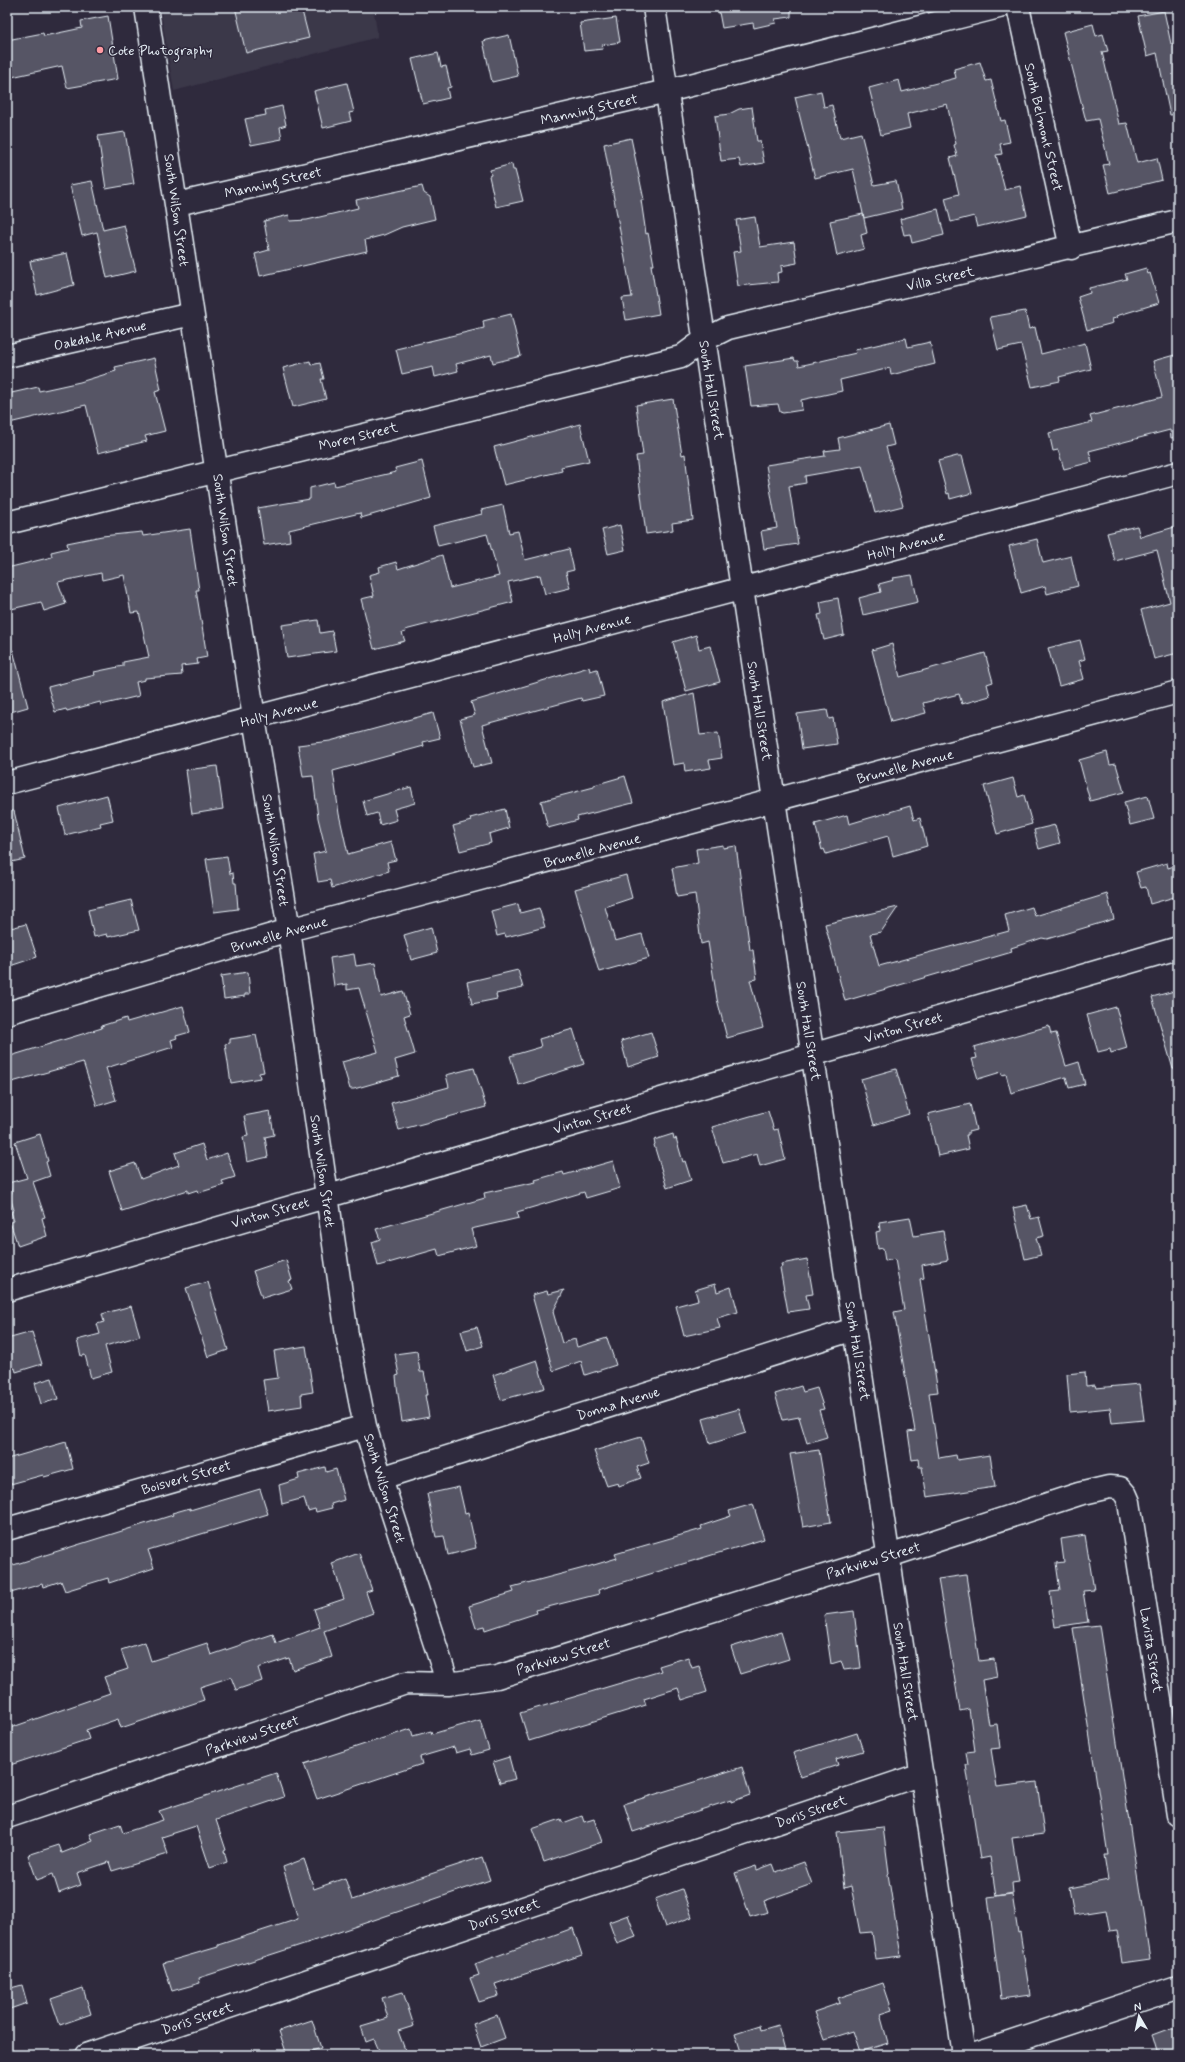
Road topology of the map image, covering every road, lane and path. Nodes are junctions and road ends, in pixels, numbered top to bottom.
1 (146, 7) edge
2 (654, 7) edge
3 (999, 7) edge
4 (1018, 7) edge
5 (666, 91) junction
6 (177, 204) junction
7 (1178, 221) edge
8 (1071, 248) junction
9 (192, 314) junction
10 (704, 340) junction
11 (7, 356) edge
12 (217, 471) junction
13 (1178, 473) edge
14 (7, 524) edge
15 (742, 588) junction
16 (1178, 692) edge
17 (254, 718) junction
18 (7, 782) edge
19 (774, 801) junction
20 (289, 930) junction
21 (1178, 948) edge
22 (7, 1013) edge
23 (813, 1054) junction
24 (326, 1196) junction
25 (7, 1290) edge
26 (854, 1329) junction
27 (366, 1426) junction
28 (381, 1478) junction
29 (1120, 1488) joint
30 (7, 1530) edge
31 (889, 1556) junction
32 (448, 1684) junction
33 (922, 1774) junction
34 (1178, 1815) edge
35 (7, 1817) edge
36 (1178, 1986) edge
37 (86, 2055) edge
38 (964, 2055) edge
39 (973, 2055) edge

1 - 6 street, South Wilson Street
2 - 5 street, South Hall Street
3 - 5 street, Manning Street
4 - 8 street, South Belmont Street
5 - 6 street, Manning Street
5 - 10 street, South Hall Street
6 - 9 street, South Wilson Street
7 - 8 street, Villa Street
8 - 10 street, Villa Street
9 - 11 street, Oakdale Avenue
9 - 12 street, South Wilson Street
10 - 12 street, Morey Street
10 - 15 street, South Hall Street
12 - 14 street, Morey Street
12 - 17 street, South Wilson Street
13 - 15 street, Holly Avenue
15 - 17 street, Holly Avenue
15 - 19 street, South Hall Street
16 - 19 street, Brunelle Avenue
17 - 18 street, Holly Avenue
17 - 20 street, South Wilson Street
19 - 20 street, Brunelle Avenue
19 - 23 street, South Hall Street
20 - 22 street, Brunelle Avenue
20 - 24 street, South Wilson Street
21 - 23 street, Vinton Street
23 - 24 street, Vinton Street
23 - 26 street, South Hall Street
24 - 25 street, Vinton Street
24 - 27 street, South Wilson Street
26 - 28 street, Donna Avenue
26 - 31 street, South Hall Street
27 - 28 street, South Wilson Street
27 - 30 street, Boisvert Street
28 - 32 street, South Wilson Street
29 - 31 street, Parkview Street
29 - 34 street, Lavista Street
31 - 32 street, Parkview Street
31 - 33 street, South Hall Street
32 - 35 street, Parkview Street
33 - 37 street, Doris Street
33 - 38 street, South Hall Street
36 - 39 street

